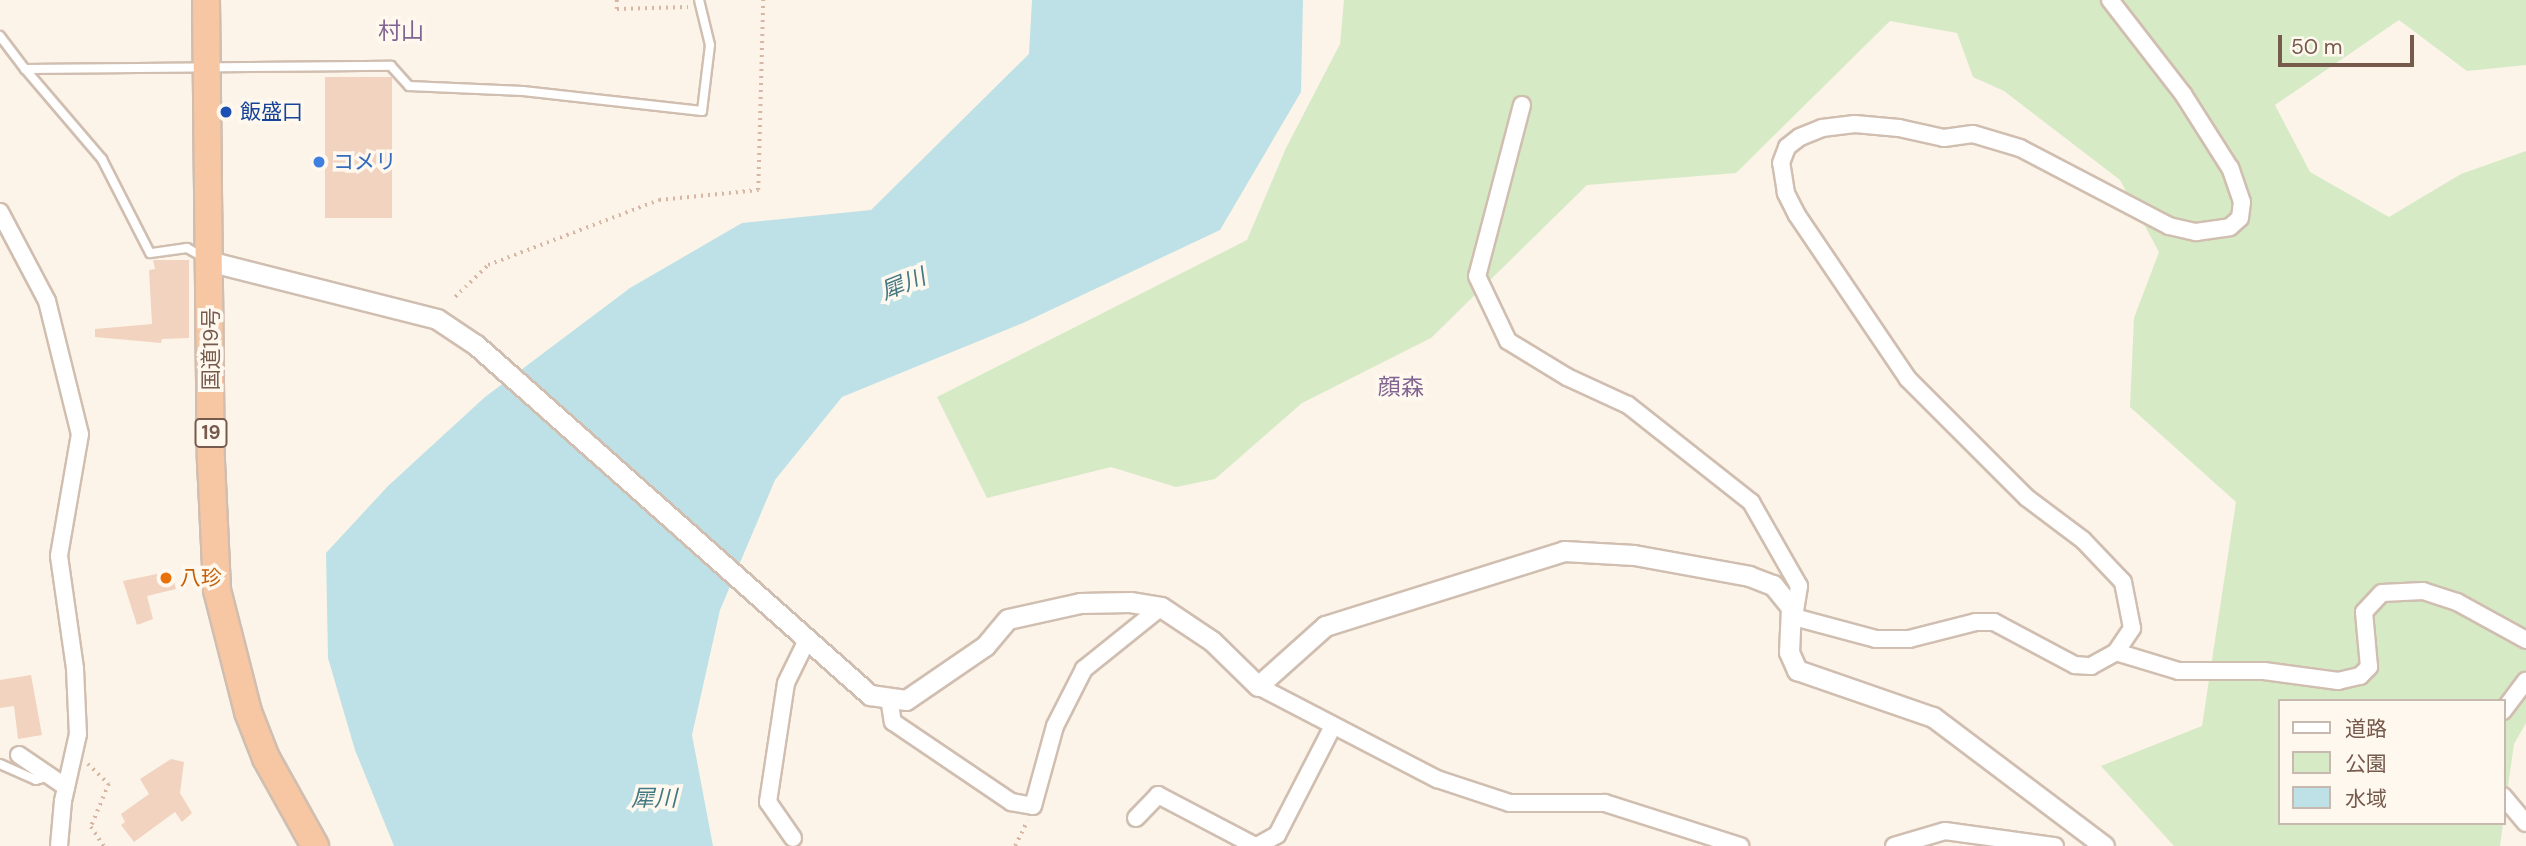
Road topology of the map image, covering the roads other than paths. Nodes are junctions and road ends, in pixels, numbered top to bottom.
1 (206, 0) edge
2 (2110, 0) edge
3 (702, 3) edge
4 (0, 36) edge
5 (4, 48) edge
6 (207, 67) junction
7 (25, 69) junction
8 (1522, 105) dead end
9 (0, 212) edge
10 (212, 262) junction
11 (1161, 607) junction
12 (1794, 617) junction
13 (808, 638) junction
14 (2526, 640) edge
15 (2116, 652) junction
16 (2526, 681) edge
17 (1258, 686) junction
18 (890, 698) junction
19 (2505, 708) edge
20 (1333, 726) junction
21 (19, 755) dead end
22 (0, 764) edge
23 (50, 776) junction
24 (66, 786) junction
25 (2505, 798) edge
26 (1136, 818) dead end
27 (2526, 823) edge
28 (793, 838) dead end
29 (58, 846) edge
30 (315, 846) edge
31 (1256, 846) edge
32 (1740, 846) edge
33 (1894, 846) edge
34 (2055, 846) edge
35 (2104, 846) edge

1 - 6 highway, 国道19号 / 19
2 - 15 street
3 - 6 lane
4 - 5 lane
5 - 7 lane
6 - 7 lane
6 - 10 highway, 国道19号 / 19
7 - 10 lane
8 - 12 street
9 - 24 street
10 - 13 street
10 - 30 highway, 国道19号 / 19
11 - 17 street
11 - 18 street
11 - 18 street
12 - 15 street
12 - 17 street
12 - 35 street
13 - 18 street
13 - 28 street
14 - 15 street
16 - 19 street
17 - 20 street
20 - 31 street
20 - 32 street
21 - 23 street
22 - 23 lane
23 - 24 street
24 - 29 street
25 - 27 street
26 - 31 street
33 - 34 street

